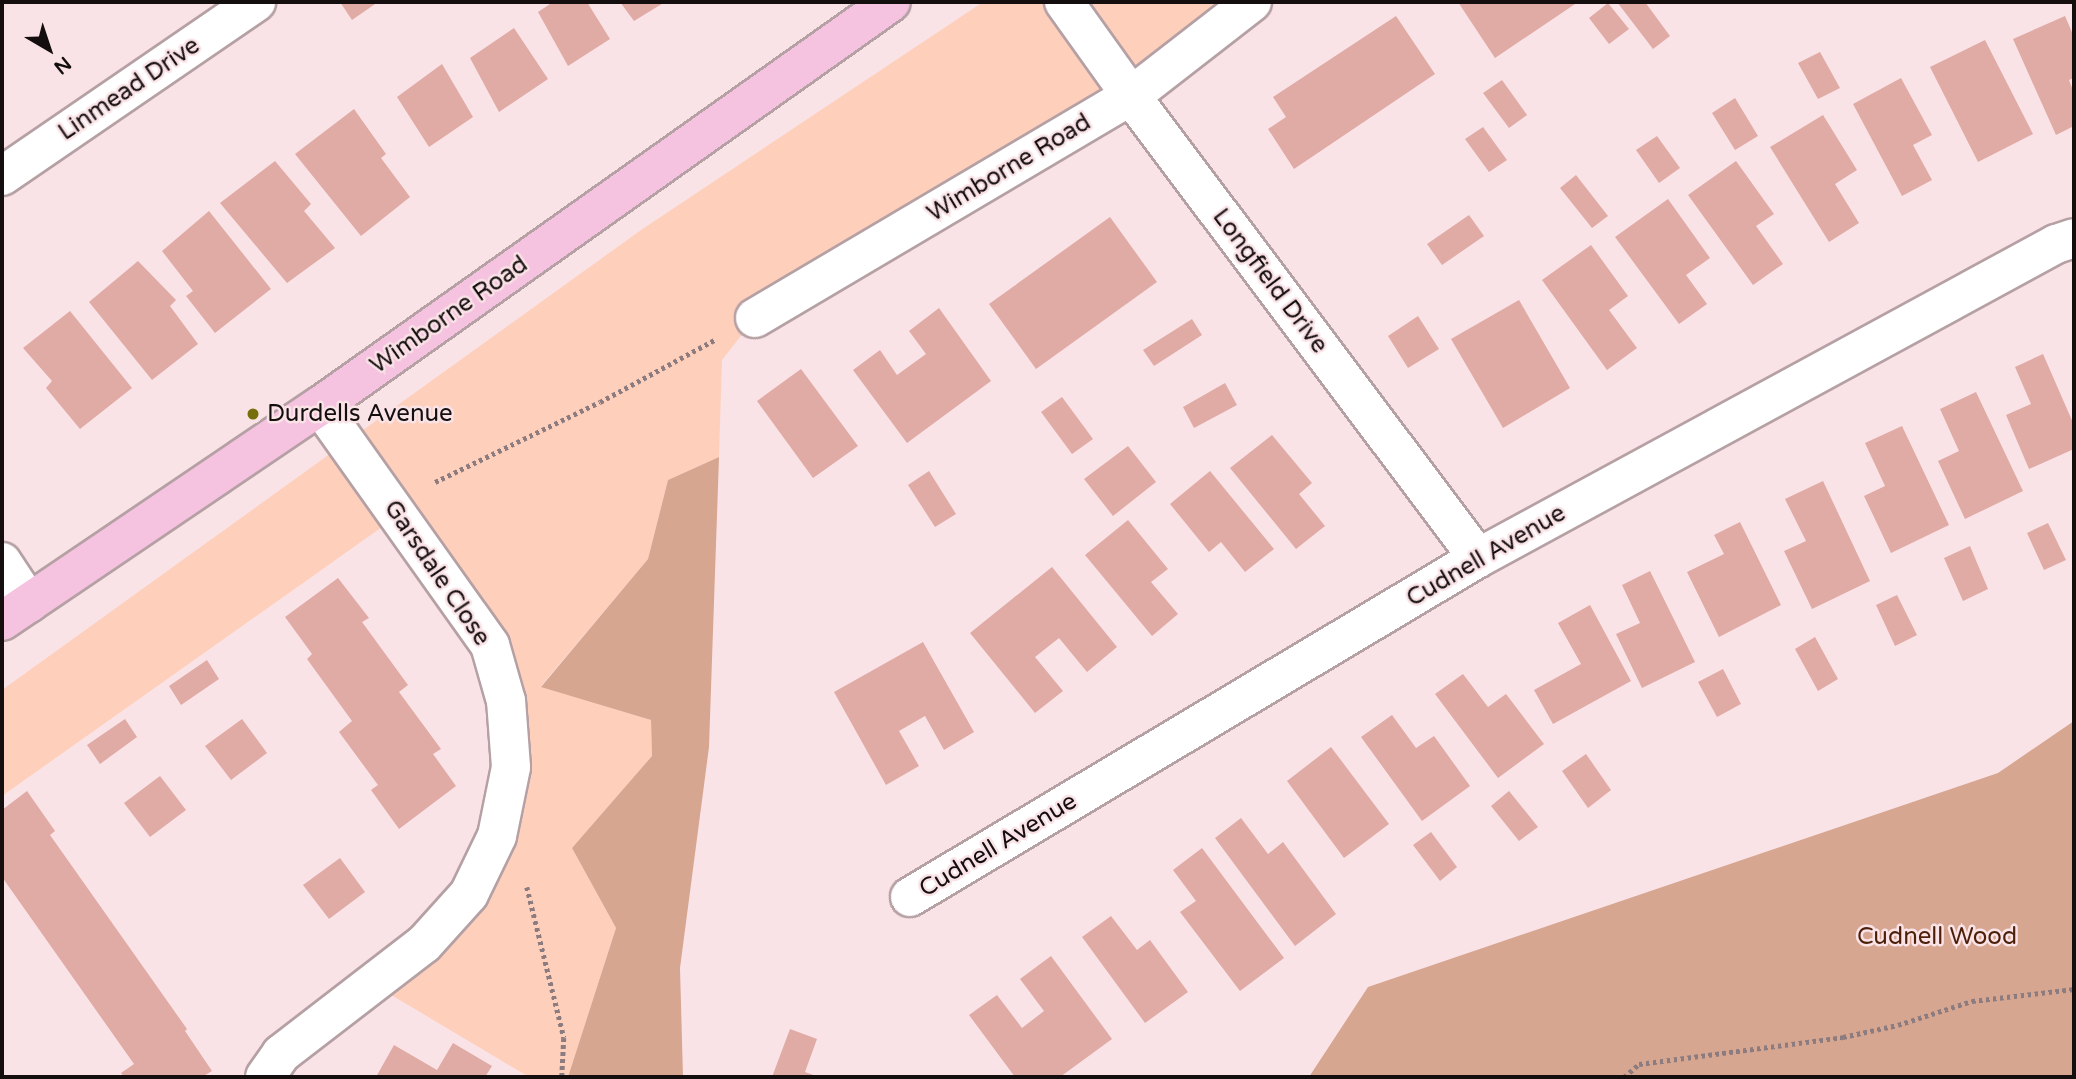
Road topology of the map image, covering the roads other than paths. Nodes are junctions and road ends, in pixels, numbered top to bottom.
1 (256, 2) edge
2 (891, 2) edge
3 (1064, 2) edge
4 (1252, 2) edge
5 (1130, 96) junction
6 (2, 176) edge
7 (2074, 238) edge
8 (755, 318) road end
9 (320, 406) junction
10 (1478, 558) junction
11 (2, 562) edge
12 (16, 612) edge
13 (910, 897) dead end
14 (265, 1077) edge

1 - 6 street, Linmead Drive
2 - 9 main road, Wimborne Road
3 - 5 street, Longfield Drive
4 - 5 street, Wimborne Road
5 - 8 street, Wimborne Road
5 - 10 street, Longfield Drive
7 - 10 street, Cudnell Avenue
9 - 12 main road, Wimborne Road
9 - 14 street, Garsdale Close
10 - 13 street, Cudnell Avenue
11 - 12 street

